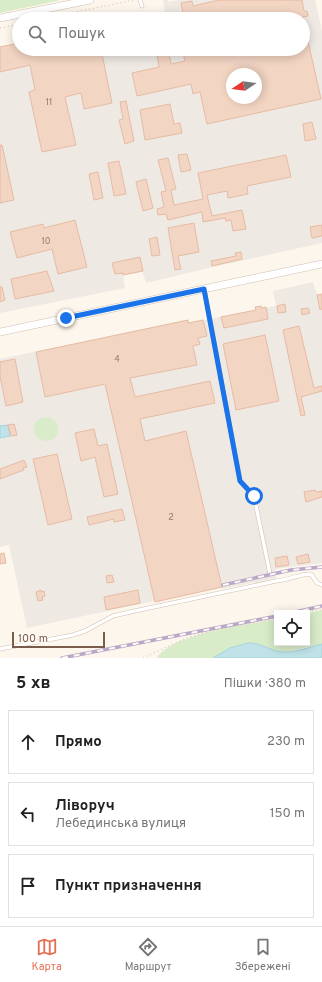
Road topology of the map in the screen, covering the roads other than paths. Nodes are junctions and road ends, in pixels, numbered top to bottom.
1 (90, 0) edge
2 (140, 0) edge
3 (142, 6) dead end
4 (30, 12) edge
5 (12, 16) edge
6 (0, 18) edge
7 (322, 264) edge
8 (204, 289) junction
9 (0, 332) edge
10 (270, 574) dead end
11 (322, 585) edge
12 (0, 649) edge

1 - 4 street
2 - 3 lane
5 - 6 street
7 - 8 street
8 - 9 street
8 - 10 lane
11 - 12 lane

